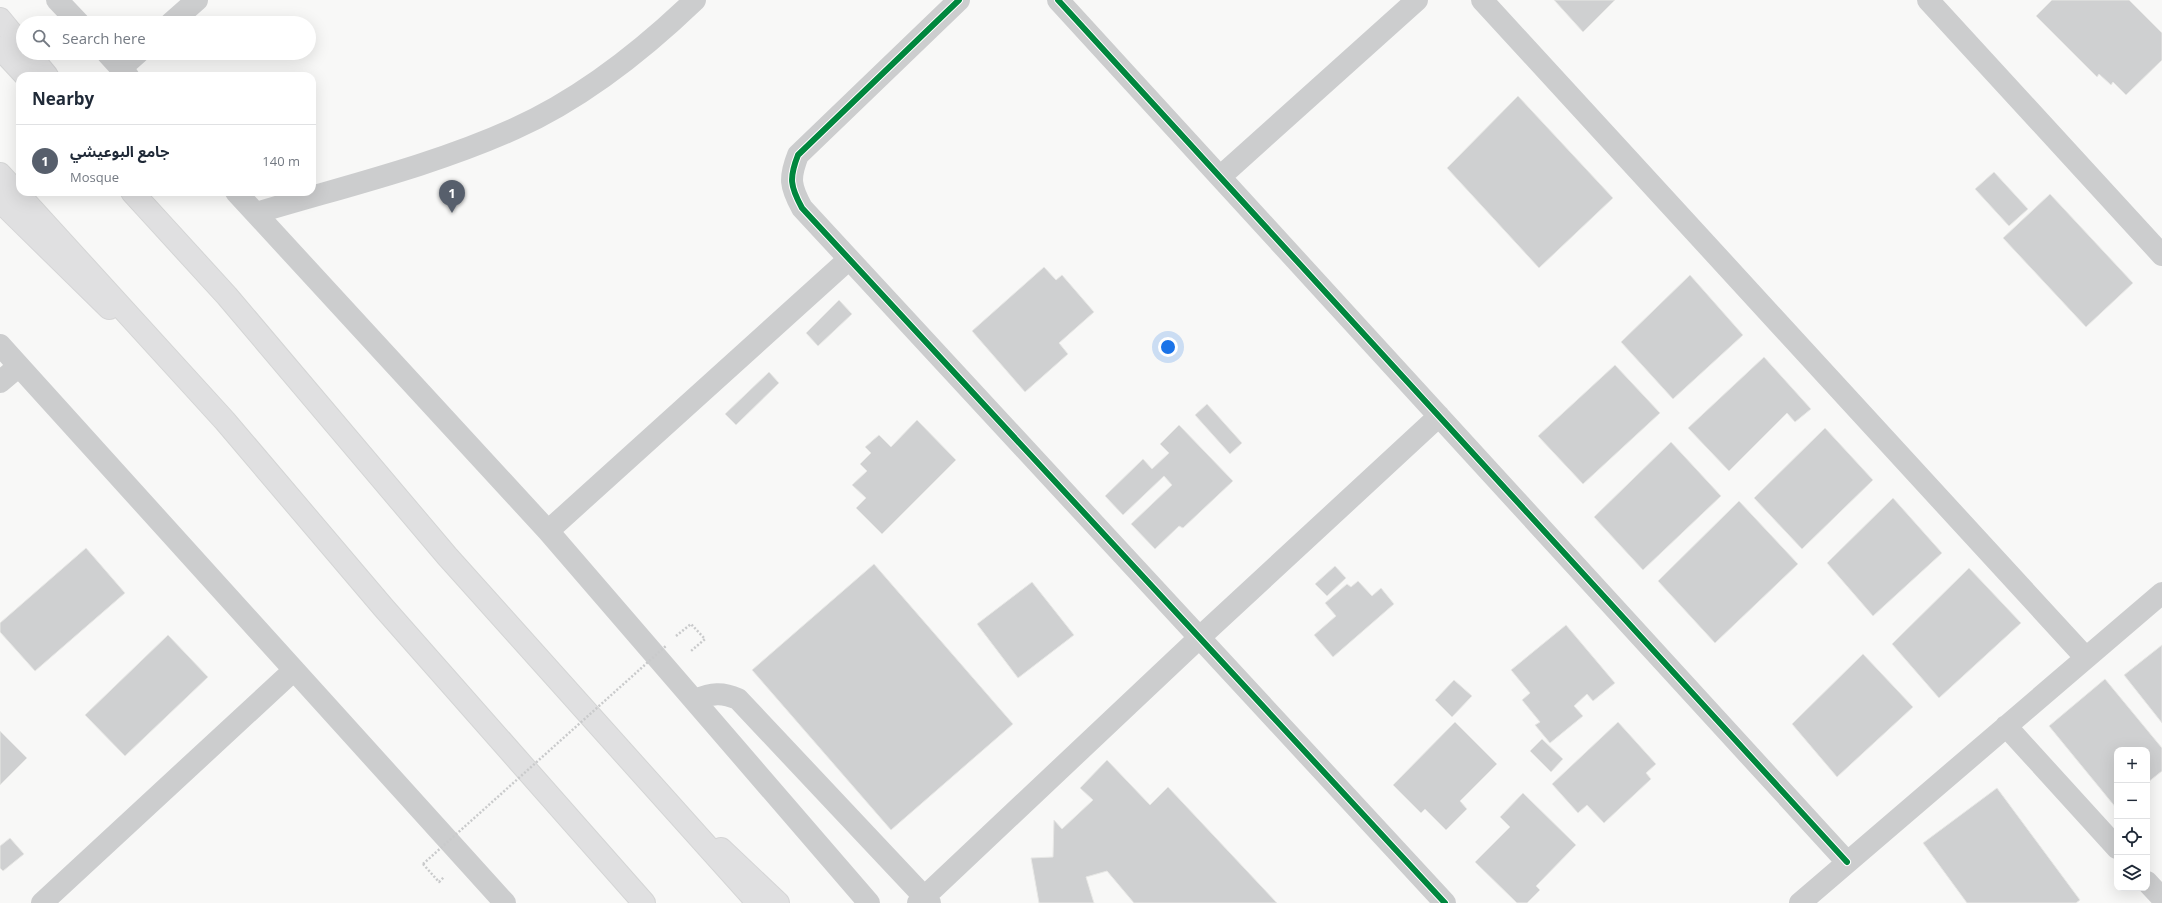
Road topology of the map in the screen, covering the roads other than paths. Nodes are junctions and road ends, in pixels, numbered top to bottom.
1 (57, 0) edge
2 (197, 0) edge
3 (695, 0) edge
4 (959, 0) edge
5 (1058, 0) edge
6 (1417, 0) edge
7 (1482, 0) edge
8 (1928, 0) edge
9 (72, 16) edge
10 (179, 16) edge
11 (0, 19) edge
12 (16, 38) edge
13 (0, 48) edge
14 (34, 60) edge
15 (127, 60) edge
16 (118, 66) edge
17 (22, 72) edge
18 (44, 72) edge
19 (0, 174) edge
20 (1220, 177) junction
21 (16, 192) edge
22 (316, 195) edge
23 (20, 196) edge
24 (136, 196) edge
25 (145, 196) edge
26 (240, 196) edge
27 (313, 196) edge
28 (0, 201) edge
29 (256, 213) junction
30 (2162, 255) edge
31 (849, 260) junction
32 (228, 296) junction
33 (0, 345) edge
34 (19, 366) junction
35 (0, 382) edge
36 (1439, 416) junction
37 (225, 421) junction
38 (548, 531) junction
39 (2162, 593) edge
40 (1199, 638) junction
41 (2086, 658) junction
42 (294, 670) junction
43 (695, 700) junction
44 (2006, 726) junction
45 (642, 774) junction
46 (2114, 845) edge
47 (1847, 862) junction
48 (2150, 885) edge
49 (2162, 898) edge
50 (924, 901) edge
51 (42, 903) edge
52 (505, 903) edge
53 (644, 903) edge
54 (758, 903) edge
55 (778, 903) edge
56 (869, 903) edge
57 (1445, 903) edge
58 (1800, 903) edge

1 - 9 street
2 - 10 street
3 - 22 street
4 - 31 street
5 - 20 street
6 - 20 street
7 - 41 street
8 - 30 street
11 - 12 main road
13 - 17 main road
14 - 18 main road
15 - 16 street
19 - 21 main road
20 - 36 street
23 - 37 main road
24 - 32 main road
25 - 32 main road
26 - 29 street
27 - 29 street
28 - 37 main road
29 - 38 street
31 - 38 street
31 - 40 street
32 - 45 main road
33 - 34 street
34 - 35 street
34 - 42 street
36 - 40 street
36 - 47 street
37 - 53 main road
38 - 43 street
39 - 41 street
40 - 50 street
40 - 57 street
41 - 44 street
42 - 51 street
42 - 52 street
43 - 50 street
43 - 56 street
44 - 46 street
44 - 47 street
45 - 54 main road
45 - 55 main road
47 - 58 street
48 - 49 street

